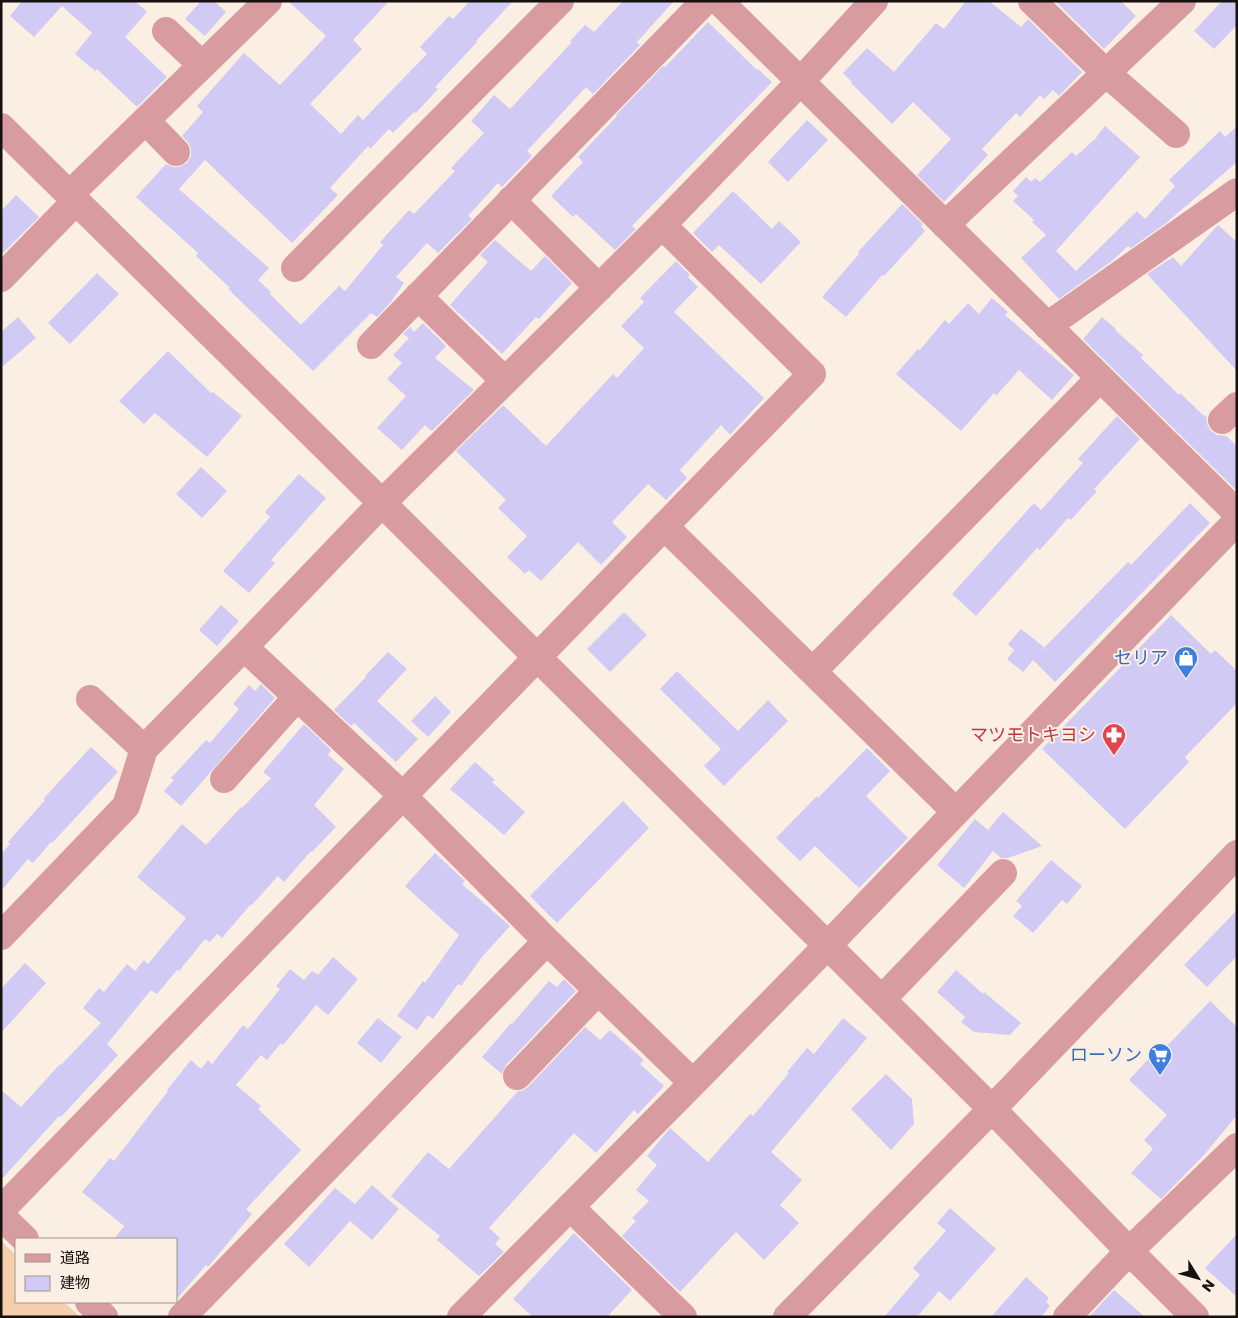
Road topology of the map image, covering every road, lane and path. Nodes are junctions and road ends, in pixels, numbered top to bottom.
1 (268, 1) edge
2 (560, 1) edge
3 (705, 1) edge
4 (718, 1) edge
5 (874, 1) edge
6 (1032, 1) edge
7 (1182, 1) edge
8 (166, 31) dead end
9 (202, 65) junction
10 (1106, 73) junction
11 (800, 82) junction
12 (146, 120) junction
13 (1, 127) edge
14 (1176, 134) dead end
15 (176, 152) dead end
16 (1234, 197) edge
17 (73, 198) junction
18 (511, 200) junction
19 (662, 225) junction
20 (945, 225) junction
21 (295, 268) dead end
22 (1, 278) edge
23 (599, 288) junction
24 (418, 296) junction
25 (1047, 326) junction
26 (371, 345) dead end
27 (1100, 378) junction
28 (505, 381) junction
29 (382, 503) junction
30 (1237, 513) edge
31 (1237, 521) edge
32 (664, 526) junction
33 (244, 647) junction
34 (538, 657) junction
35 (813, 672) junction
36 (297, 697) junction
37 (90, 698) dead end
38 (144, 749) junction
39 (224, 780) dead end
40 (403, 796) junction
41 (956, 812) junction
42 (1237, 854) edge
43 (1002, 873) dead end
44 (1, 936) edge
45 (547, 941) junction
46 (828, 945) junction
47 (598, 991) junction
48 (882, 999) junction
49 (517, 1076) dead end
50 (693, 1082) junction
51 (992, 1109) junction
52 (1237, 1147) edge
53 (570, 1207) junction
54 (1, 1210) edge
55 (1, 1216) edge
56 (24, 1238) edge
57 (1129, 1251) junction
58 (89, 1303) edge
59 (104, 1317) edge
60 (182, 1317) edge
61 (461, 1317) edge
62 (683, 1317) edge
63 (787, 1317) edge
64 (1067, 1317) edge
65 (1195, 1317) edge

1 - 9 street
2 - 21 street
3 - 18 street
4 - 11 street
5 - 11 street
6 - 10 street
7 - 10 street
8 - 9 street
9 - 12 street
10 - 14 street
10 - 20 street
11 - 19 street
11 - 20 street
12 - 15 street
12 - 17 street
13 - 17 street
16 - 25 street
17 - 22 street
17 - 29 street
18 - 23 street
18 - 24 street
19 - 23 street
19 - 32 street
20 - 25 street
23 - 28 street
24 - 26 street
24 - 28 street
25 - 27 street
27 - 30 street
27 - 35 street
28 - 29 street
29 - 33 street
29 - 34 street
31 - 41 street
32 - 34 street
32 - 35 street
33 - 36 street
33 - 38 street
34 - 40 street
34 - 46 street
35 - 41 street
36 - 39 street
36 - 40 street
37 - 38 street
38 - 44 street
40 - 45 street
40 - 54 street
41 - 46 street
42 - 51 street
43 - 48 street
45 - 47 street
45 - 60 street
46 - 48 street
46 - 50 street
47 - 49 street
47 - 50 street
48 - 51 street
50 - 53 street
51 - 57 street
51 - 63 street
52 - 57 street
53 - 61 street
53 - 62 street
55 - 56 street
57 - 64 street
57 - 65 street
58 - 59 street

